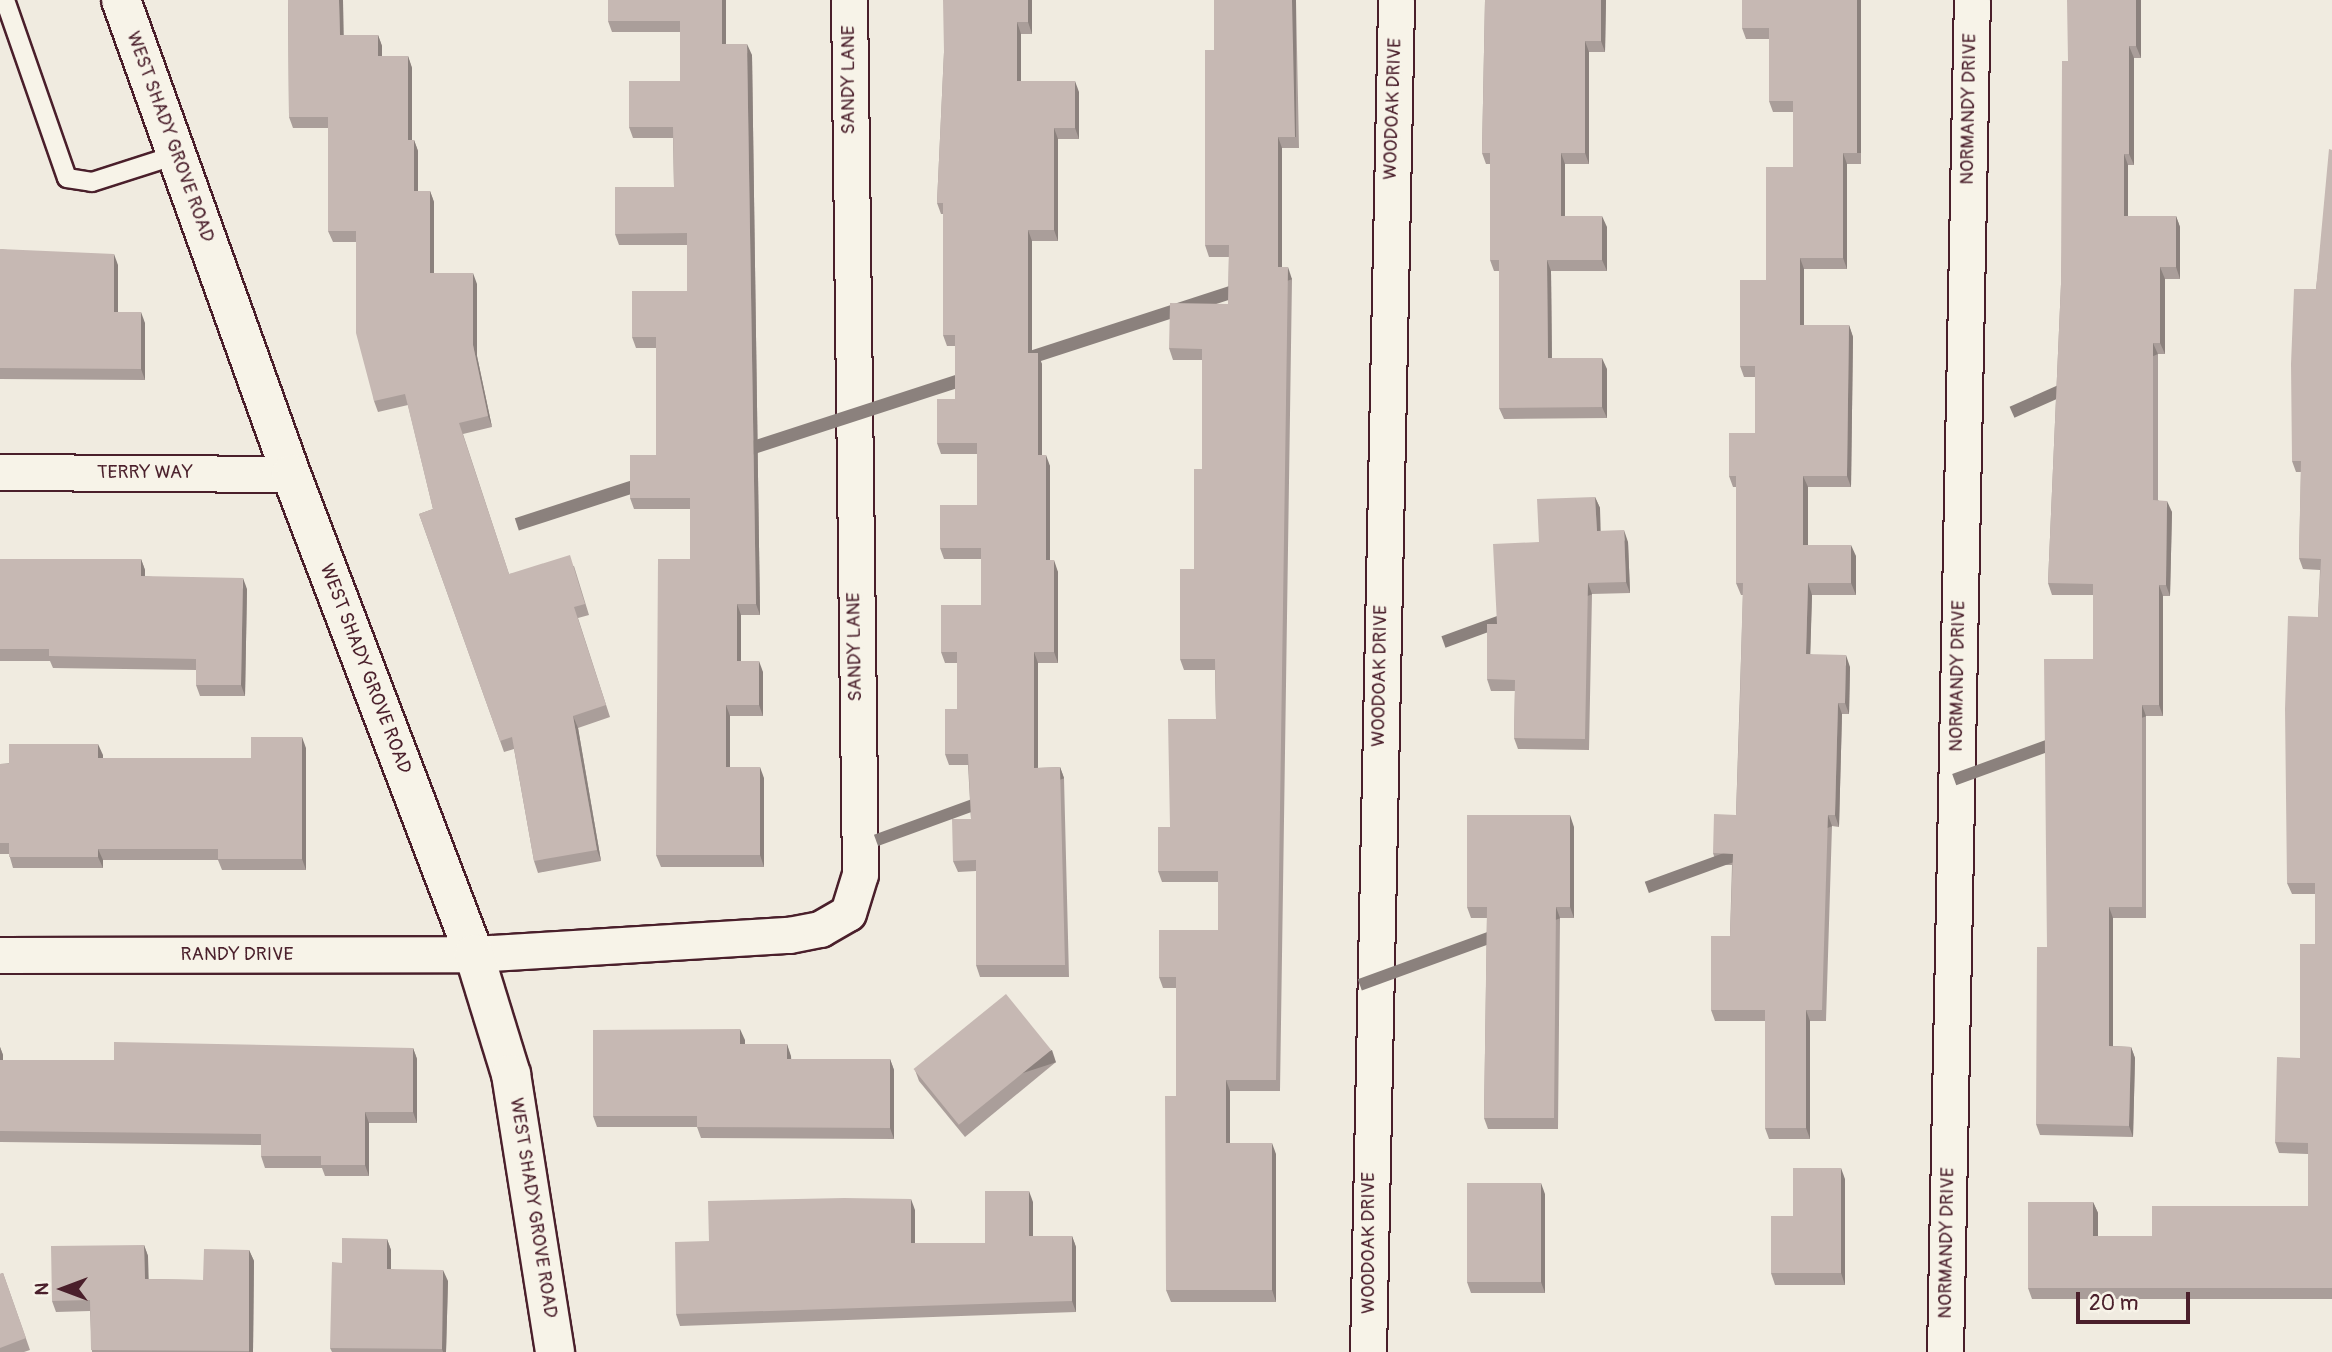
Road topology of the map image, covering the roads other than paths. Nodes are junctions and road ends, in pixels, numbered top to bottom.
1 (5, 0) edge
2 (121, 0) edge
3 (849, 0) edge
4 (1396, 0) edge
5 (1972, 0) edge
6 (176, 155) junction
7 (0, 472) edge
8 (291, 474) junction
9 (474, 954) junction
10 (0, 955) edge
11 (555, 1352) edge
12 (1368, 1352) edge
13 (1945, 1352) edge

1 - 6 lane
2 - 6 main road, WEST SHADY GROVE ROAD
3 - 9 street, SANDY LANE
4 - 12 street, WOODOAK DRIVE
5 - 13 street, NORMANDY DRIVE
6 - 8 main road, WEST SHADY GROVE ROAD
7 - 8 street, TERRY WAY
8 - 9 main road, WEST SHADY GROVE ROAD
9 - 10 street, RANDY DRIVE
9 - 11 main road, WEST SHADY GROVE ROAD

